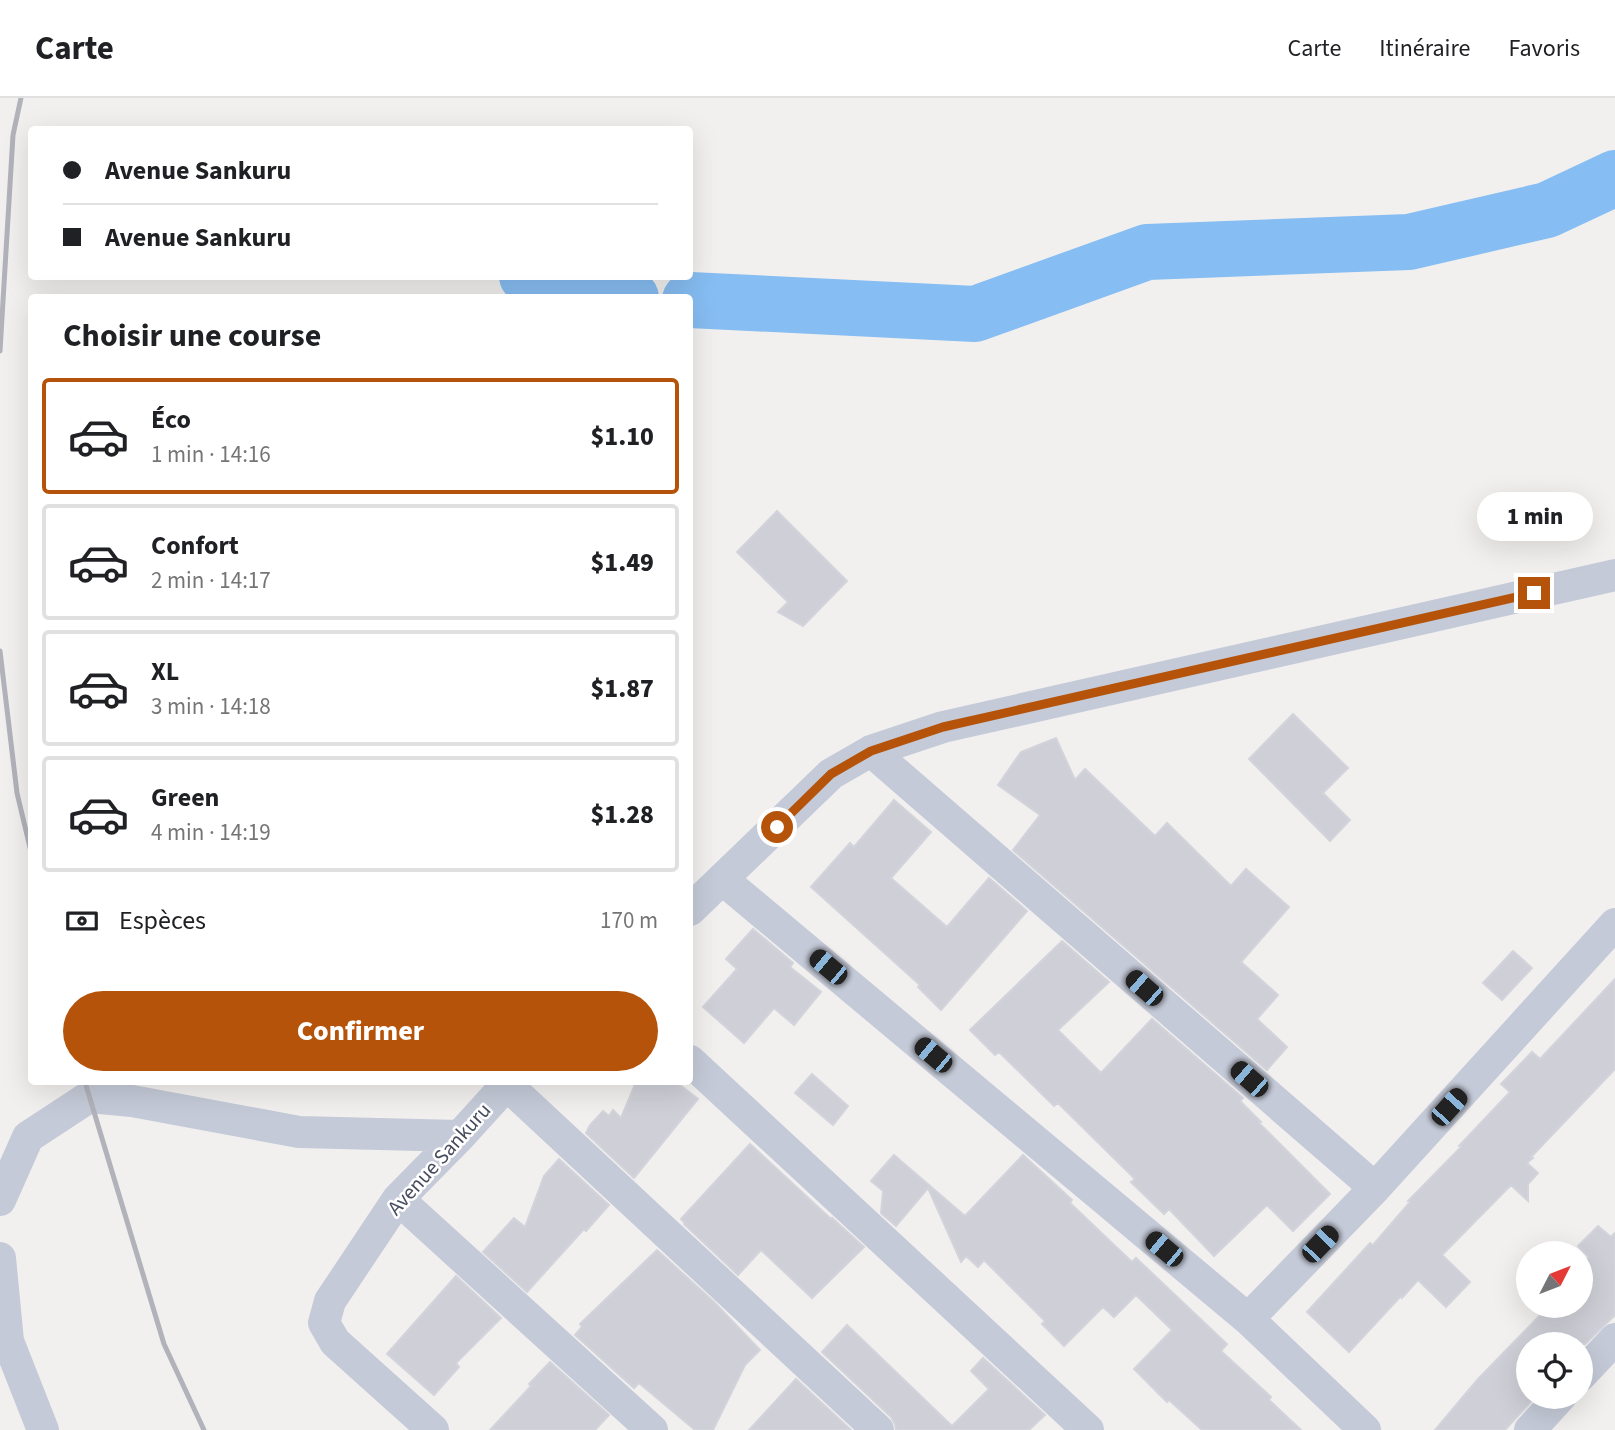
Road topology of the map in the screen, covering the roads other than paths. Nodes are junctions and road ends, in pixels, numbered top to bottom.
1 (1615, 575) edge
2 (871, 751) junction
3 (722, 879) junction
4 (693, 907) edge
5 (1615, 924) edge
6 (693, 1063) edge
7 (505, 1085) edge
8 (509, 1085) edge
9 (460, 1136) junction
10 (1375, 1188) junction
11 (398, 1199) junction
12 (0, 1200) edge
13 (0, 1258) edge
14 (1248, 1319) junction
15 (1615, 1339) edge
16 (4, 1354) edge
17 (1593, 1362) edge
18 (1549, 1409) edge
19 (43, 1430) edge
20 (433, 1430) edge
21 (652, 1430) edge
22 (878, 1430) edge
23 (1088, 1430) edge
24 (1365, 1430) edge
25 (1530, 1430) edge

1 - 2 street
2 - 3 street
2 - 10 street
3 - 4 street
3 - 14 street
5 - 10 street
6 - 23 street
7 - 9 street, Avenue Sankuru
8 - 22 street
9 - 11 street, Avenue Sankuru
9 - 12 street
10 - 14 street
11 - 20 street, Avenue Sankuru
11 - 21 street
13 - 16 street
14 - 24 street
15 - 17 street
16 - 19 street
18 - 25 street

